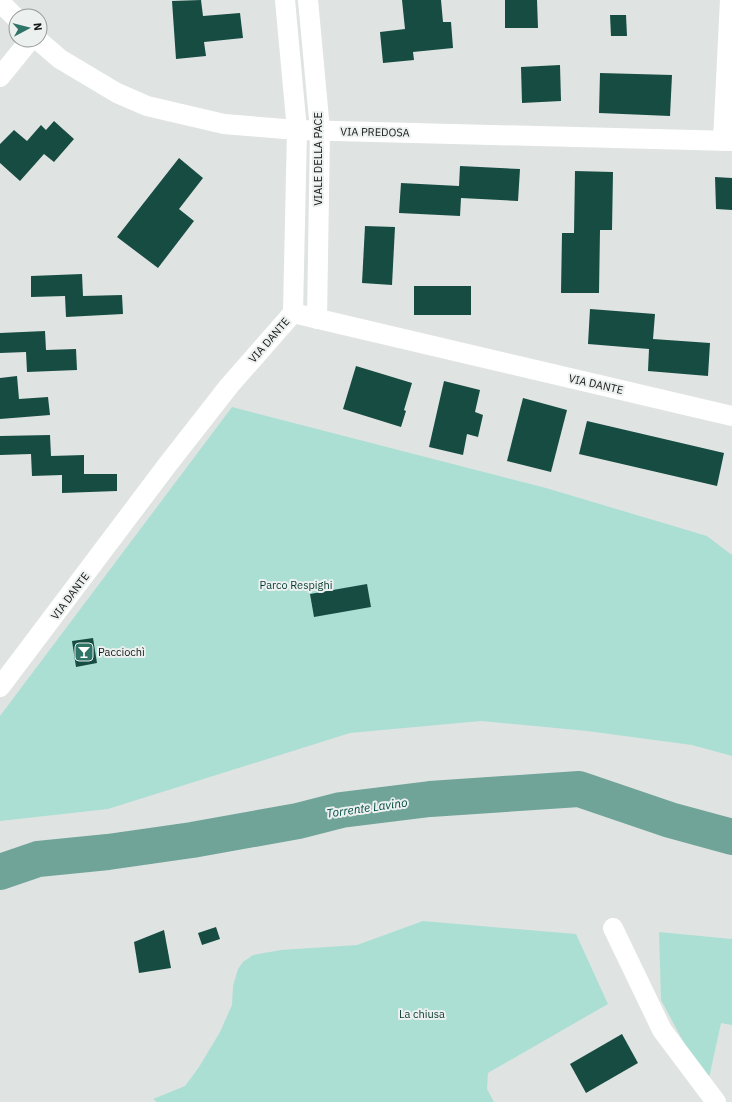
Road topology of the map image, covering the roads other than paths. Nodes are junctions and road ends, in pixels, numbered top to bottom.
1 (285, 0) edge
2 (308, 0) edge
3 (730, 0) edge
4 (0, 2) edge
5 (8, 10) edge
6 (24, 48) edge
7 (47, 48) edge
8 (0, 77) edge
9 (297, 130) junction
10 (320, 130) junction
11 (728, 141) edge
12 (293, 313) junction
13 (317, 319) junction
14 (732, 416) edge
15 (0, 687) edge
16 (613, 928) dead end
17 (716, 1102) edge

1 - 9 street, VIALE DELLA PACE
2 - 10 street, VIALE DELLA PACE
3 - 11 street
4 - 5 street
6 - 8 street
7 - 9 street, VIA PREDOSA
9 - 10 street, VIA PREDOSA
9 - 12 street, VIALE DELLA PACE
10 - 11 street, VIA PREDOSA
10 - 13 street, VIALE DELLA PACE
12 - 13 street, VIA DANTE
12 - 15 street, VIA DANTE
13 - 14 street, VIA DANTE
16 - 17 street

